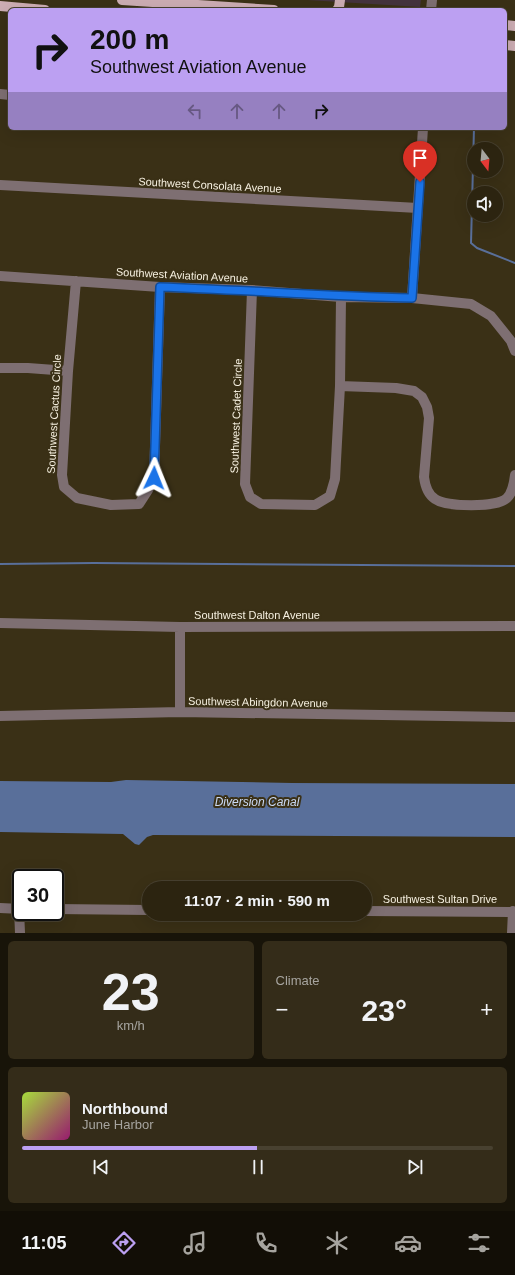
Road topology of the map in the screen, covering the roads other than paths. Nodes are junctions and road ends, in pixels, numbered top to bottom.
1 (122, 0) edge
2 (0, 6) edge
3 (23, 8) edge
4 (244, 8) edge
5 (423, 130) edge
6 (0, 185) edge
7 (418, 208) junction
8 (0, 276) edge
9 (76, 281) junction
10 (160, 287) junction
11 (252, 290) junction
12 (341, 296) junction
13 (412, 298) junction
14 (515, 351) edge
15 (0, 368) edge
16 (68, 371) junction
17 (340, 386) junction
18 (515, 475) edge
19 (0, 623) edge
20 (515, 626) edge
21 (180, 627) junction
22 (180, 712) junction
23 (0, 716) edge
24 (515, 718) edge
25 (0, 908) edge
26 (12, 909) edge
27 (64, 909) edge
28 (142, 910) edge
29 (372, 911) edge
30 (514, 912) edge
31 (20, 921) edge
32 (20, 933) edge
33 (512, 933) edge

1 - 4 main road
2 - 3 main road
5 - 7 street
6 - 7 street, Southwest Consolata Avenue
7 - 13 street
8 - 9 street, Southwest Aviation Avenue
9 - 10 street, Southwest Aviation Avenue
9 - 16 street, Southwest Cactus Circle
10 - 11 street, Southwest Aviation Avenue
10 - 16 street, Southwest Cactus Circle
11 - 12 street, Southwest Aviation Avenue
11 - 17 street, Southwest Cadet Circle
12 - 13 street, Southwest Aviation Avenue
12 - 17 street, Southwest Cadet Circle
13 - 14 street, Southwest Aviation Avenue
15 - 16 street
17 - 18 street
19 - 21 street, Southwest Dalton Avenue
20 - 21 street, Southwest Dalton Avenue
21 - 22 street
22 - 23 street, Southwest Abingdon Avenue
22 - 24 street, Southwest Abingdon Avenue
25 - 26 street
27 - 28 street
29 - 30 street, Southwest Sultan Drive
30 - 33 street
31 - 32 street

